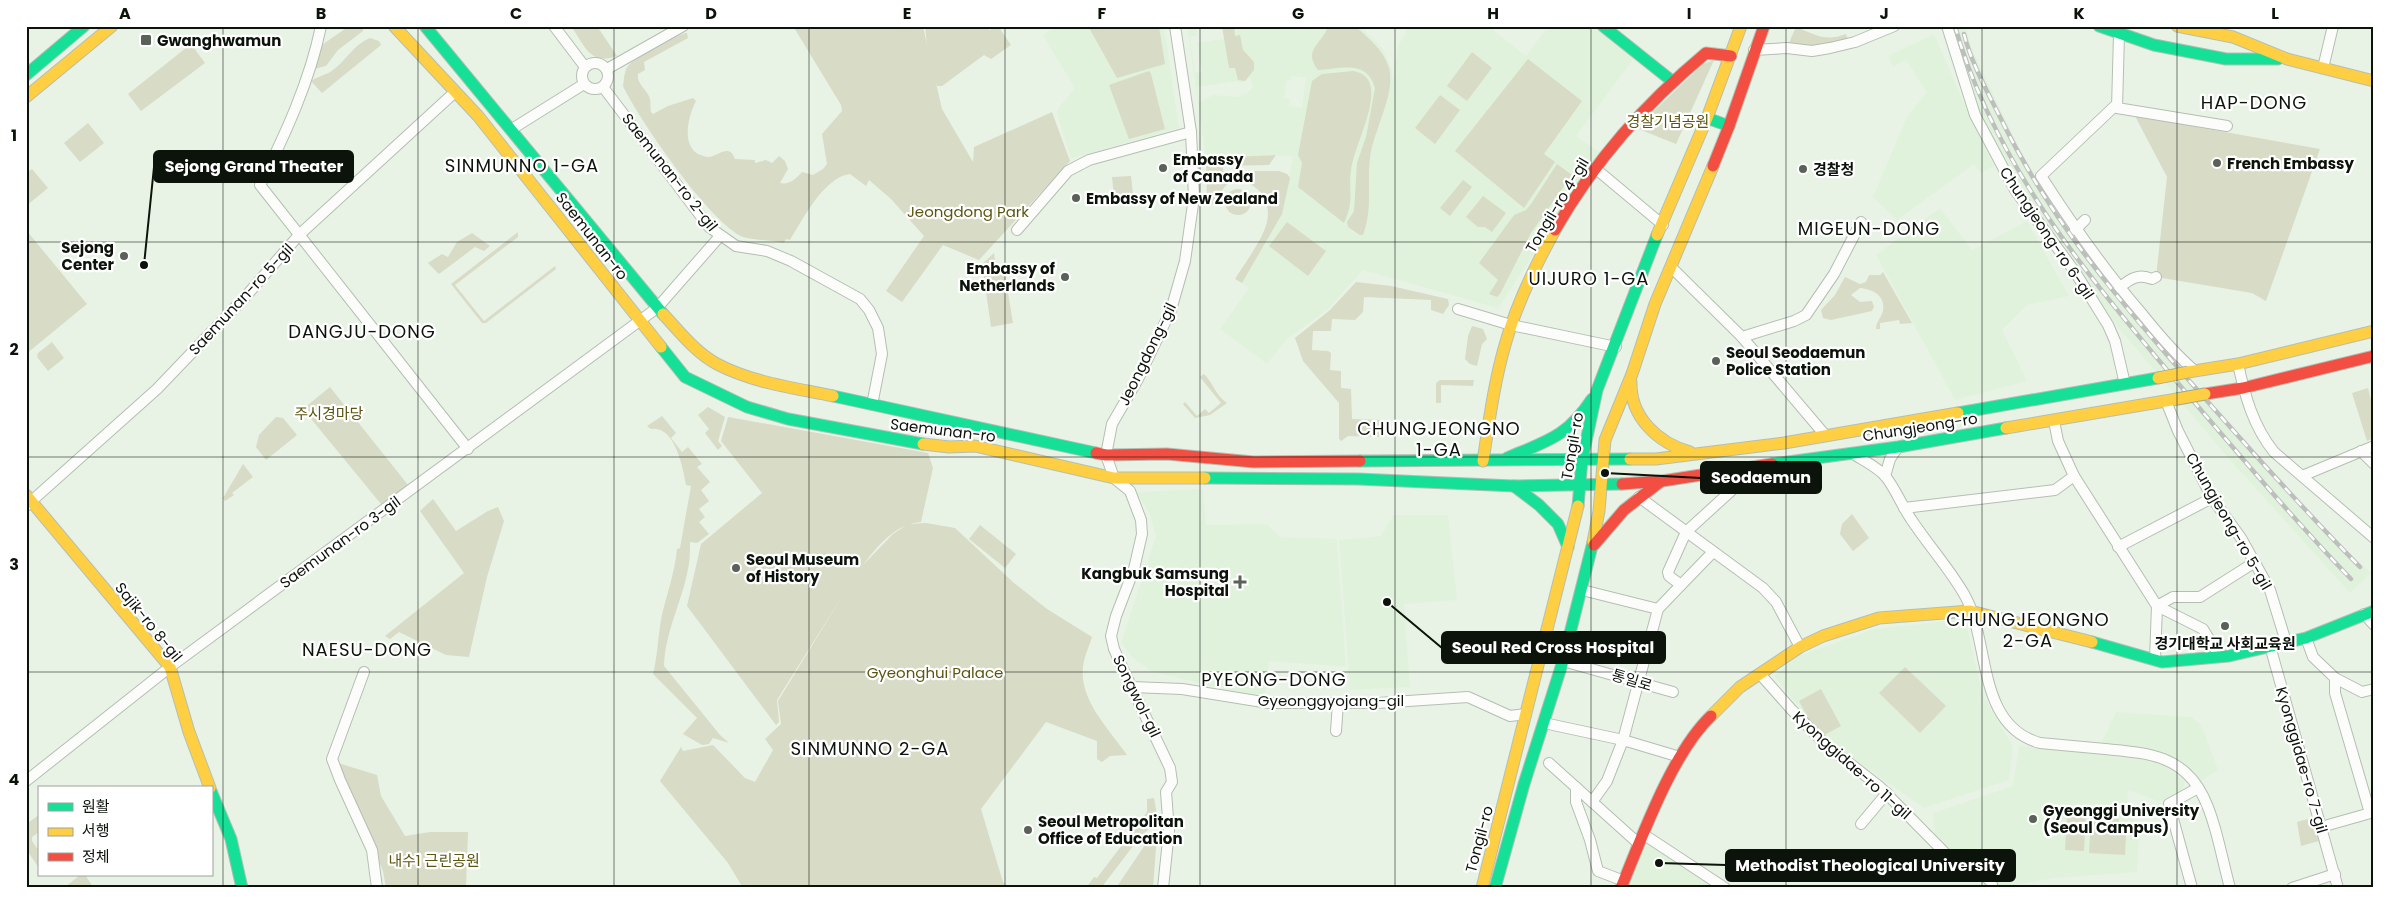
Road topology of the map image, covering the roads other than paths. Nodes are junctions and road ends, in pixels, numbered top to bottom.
1 (84, 26) edge
2 (112, 26) edge
3 (321, 26) edge
4 (394, 26) edge
5 (554, 26) edge
6 (683, 26) edge
7 (1176, 26) edge
8 (1602, 26) edge
9 (1741, 26) edge
10 (1764, 26) edge
11 (1894, 26) edge
12 (1947, 26) edge
13 (2099, 26) edge
14 (2178, 26) edge
15 (2333, 26) edge
16 (429, 28) edge
17 (2119, 34) junction
18 (1754, 50) junction
19 (1731, 56) junction
20 (2287, 59) junction
21 (585, 67) junction
22 (2324, 68) junction
23 (606, 70) junction
24 (26, 75) edge
25 (1672, 81) junction
26 (2374, 81) edge
27 (584, 84) junction
28 (602, 87) junction
29 (454, 92) junction
30 (26, 97) edge
31 (2117, 104) junction
32 (1707, 118) junction
33 (1729, 126) junction
34 (2227, 126) dead end
35 (512, 129) junction
36 (1191, 132) junction
37 (1596, 169) junction
38 (2085, 220) dead end
39 (1861, 222) dead end
40 (1663, 225) junction
41 (1017, 230) dead end
42 (2075, 230) junction
43 (299, 235) junction
44 (720, 236) junction
45 (1671, 267) junction
46 (2156, 277) dead end
47 (2119, 288) junction
48 (657, 308) junction
49 (1458, 309) dead end
50 (641, 321) junction
51 (1511, 325) junction
52 (2374, 331) edge
53 (1742, 336) junction
54 (1616, 347) junction
55 (2374, 356) edge
56 (2238, 364) junction
57 (2192, 371) junction
58 (1632, 374) junction
59 (2125, 384) junction
60 (2244, 388) junction
61 (1597, 390) junction
62 (2172, 400) junction
63 (872, 405) junction
64 (2054, 421) junction
65 (1824, 435) junction
66 (2374, 446) edge
67 (1898, 447) junction
68 (468, 449) junction
69 (2361, 451) junction
70 (1698, 453) junction
71 (1852, 453) junction
72 (1106, 455) junction
73 (1582, 460) junction
74 (1483, 461) junction
75 (1501, 461) junction
76 (1603, 461) junction
77 (2374, 464) edge
78 (1748, 467) junction
79 (1885, 476) junction
80 (2074, 476) junction
81 (2302, 476) junction
82 (1114, 478) junction
83 (1662, 481) junction
84 (1580, 485) junction
85 (1600, 485) junction
86 (1514, 486) junction
87 (1639, 497) junction
88 (2212, 498) junction
89 (28, 501) edge
90 (1904, 508) junction
91 (1686, 532) junction
92 (2374, 538) edge
93 (1568, 547) junction
94 (2118, 547) junction
95 (1591, 549) junction
96 (1713, 552) junction
97 (2255, 562) junction
98 (1681, 585) junction
99 (1582, 590) junction
100 (2156, 606) junction
101 (1658, 609) junction
102 (1970, 611) junction
103 (2369, 612) edge
104 (2374, 624) edge
105 (2306, 638) junction
106 (2286, 642) junction
107 (2270, 646) junction
108 (1800, 647) junction
109 (2220, 657) junction
110 (1562, 660) junction
111 (2154, 660) junction
112 (170, 667) junction
113 (364, 672) dead end
114 (1760, 674) junction
115 (2335, 678) junction
116 (1640, 683) junction
117 (1132, 687) junction
118 (2374, 690) edge
119 (1673, 692) dead end
120 (1338, 703) junction
121 (1526, 714) junction
122 (1544, 723) junction
123 (1336, 731) dead end
124 (1623, 740) junction
125 (1680, 756) junction
126 (1549, 763) dead end
127 (26, 781) edge
128 (210, 786) edge
129 (1576, 787) junction
130 (2198, 788) junction
131 (212, 792) edge
132 (1887, 793) junction
133 (1592, 802) junction
134 (2372, 812) edge
135 (1861, 824) dead end
136 (2321, 826) junction
137 (1641, 839) junction
138 (2335, 874) junction
139 (1623, 885) edge
140 (242, 888) edge
141 (377, 888) edge
142 (1163, 888) edge
143 (1482, 888) edge
144 (1495, 888) edge
145 (1725, 888) edge
146 (1993, 888) edge
147 (2192, 888) edge
148 (2230, 888) edge
149 (2292, 888) edge
150 (2338, 888) edge

1 - 24 main road
2 - 30 main road
3 - 43 street
4 - 29 main road, Saemunan-ro
5 - 21 street
6 - 23 street
7 - 36 street, Jeongdong-gil
8 - 25 main road
9 - 19 main road, Tongil-ro
10 - 18 main road, Tongil-ro
11 - 18 street
12 - 59 street, Chungjeong-ro 6-gil
13 - 17 main road
14 - 20 main road
15 - 22 street
16 - 35 main road, Saemunan-ro
17 - 20 main road
17 - 31 street
18 - 33 main road, Tongil-ro
19 - 25 main road, Tongil-ro 4-gil
19 - 32 main road, Tongil-ro
20 - 22 main road
21 - 23 street
21 - 27 street
22 - 26 main road
23 - 28 street
25 - 37 main road, Tongil-ro 4-gil
27 - 28 street
27 - 35 street
28 - 44 street, Saemunan-ro 2-gil
29 - 43 street, Saemunan-ro 5-gil
29 - 50 main road, Saemunan-ro
31 - 34 street
31 - 42 street
32 - 33 main road
32 - 40 main road, Tongil-ro
33 - 45 main road, Tongil-ro
35 - 48 main road, Saemunan-ro
36 - 41 street
36 - 72 street, Jeongdong-gil
37 - 40 street
37 - 51 main road, Tongil-ro 4-gil
38 - 42 street
39 - 53 street
40 - 54 main road, Tongil-ro
42 - 47 street
43 - 68 street
43 - 89 street, Saemunan-ro 5-gil
44 - 48 street
44 - 63 street, Saemunan-ro 2-gil
45 - 53 street
45 - 58 main road, Tongil-ro
46 - 47 street
47 - 57 street
48 - 50 street, Saemunan-ro 3-gil
48 - 63 main road, Saemunan-ro
49 - 51 street
50 - 68 street, Saemunan-ro 3-gil
50 - 82 main road, Saemunan-ro
51 - 54 street
51 - 74 main road, Tongil-ro 4-gil
52 - 56 main road, Chungjeong-ro
53 - 65 street
54 - 61 main road, Tongil-ro
55 - 60 main road, Chungjeong-ro
56 - 57 main road, Chungjeong-ro
56 - 60 street
57 - 59 main road, Chungjeong-ro, bridge
58 - 70 main road
58 - 76 main road, Tongil-ro
59 - 65 main road, Chungjeong-ro
60 - 62 main road, Chungjeong-ro, bridge
60 - 81 street
61 - 73 main road, Tongil-ro
61 - 75 main road
62 - 64 main road, Chungjeong-ro
62 - 88 street, Chungjeong-ro 5-gil
63 - 72 main road, Saemunan-ro
64 - 67 main road, Chungjeong-ro
64 - 80 street
65 - 70 main road, Chungjeong-ro
66 - 69 street
67 - 71 main road, Chungjeong-ro
67 - 79 street
68 - 112 street, Saemunan-ro 3-gil
69 - 77 street
69 - 81 street
70 - 76 main road, Chungjeong-ro
71 - 78 main road, Chungjeong-ro
71 - 79 street
72 - 74 main road, Saemunan-ro
72 - 82 street, Songwol-gil
73 - 75 main road, Saemunan-ro
73 - 76 main road, Saemunan-ro
73 - 84 main road, Tongil-ro
74 - 75 main road, Saemunan-ro
76 - 85 main road, Tongil-ro
78 - 83 main road, Chungjeong-ro
78 - 91 street
79 - 90 street
80 - 90 street
80 - 94 street
81 - 92 street
82 - 86 main road, Saemunan-ro
82 - 117 street, Songwol-gil
83 - 85 main road, Chungjeong-ro
83 - 87 main road
84 - 85 main road, Saemunan-ro
84 - 86 main road, Saemunan-ro
84 - 93 main road, Tongil-ro
85 - 95 main road, Tongil-ro
86 - 93 main road
87 - 91 street
87 - 95 main road
88 - 94 street
88 - 97 street, Chungjeong-ro 5-gil
89 - 112 main road, Sajik-ro 8-gil
90 - 102 street
91 - 96 street
91 - 98 street
93 - 121 main road, Tongil-ro
94 - 100 street
95 - 99 main road, Tongil-ro
96 - 98 street
96 - 108 street
97 - 100 street
97 - 106 street, Chungjeong-ro 5-gil
98 - 101 street
99 - 101 street
99 - 110 main road, Tongil-ro
100 - 109 street
100 - 111 street
101 - 116 street
102 - 108 main road
102 - 111 main road
102 - 130 street
103 - 104 street
103 - 105 main road
105 - 106 main road
105 - 115 street
106 - 107 main road
107 - 109 main road
107 - 136 street, Kyonggidae-ro 7-gil
108 - 114 main road
109 - 111 main road
110 - 116 street, 통일로
110 - 122 main road, Tongil-ro
112 - 127 street, Saemunan-ro 3-gil
112 - 128 main road, Sajik-ro 8-gil
113 - 141 street
114 - 125 main road
114 - 132 street, Kyonggidae-ro 11-gil
115 - 118 street
115 - 134 street
116 - 119 street, 통일로
116 - 124 street
117 - 120 street, Gyeonggyojang-gil
117 - 142 street, Songwol-gil
120 - 121 street, Gyeonggyojang-gil
120 - 123 street
121 - 143 main road, Tongil-ro
122 - 124 street
122 - 144 main road, Tongil-ro
124 - 125 street
124 - 133 street
125 - 137 main road
126 - 129 street
129 - 133 street
129 - 139 street
130 - 147 street
130 - 148 street
131 - 140 main road, Sajik-ro 8-gil
132 - 135 street
132 - 146 street, Kyonggidae-ro 11-gil
133 - 137 street
134 - 136 street
136 - 138 street, Kyonggidae-ro 7-gil
137 - 139 main road
137 - 145 street
138 - 149 street
138 - 150 street, Kyonggidae-ro 7-gil

